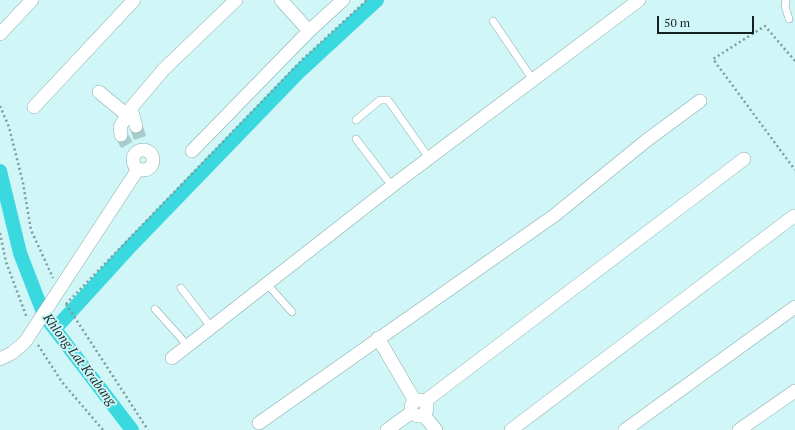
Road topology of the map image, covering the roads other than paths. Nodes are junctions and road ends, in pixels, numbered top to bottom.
1 (32, 0) edge
2 (134, 0) edge
3 (236, 0) edge
4 (280, 0) edge
5 (343, 0) edge
6 (639, 0) edge
7 (786, 0) edge
8 (789, 19) dead end
9 (493, 21) dead end
10 (309, 31) junction
11 (0, 34) edge
12 (533, 80) junction
13 (99, 92) dead end
14 (700, 102) dead end
15 (34, 107) dead end
16 (356, 120) dead end
17 (134, 122) junction
18 (356, 139) dead end
19 (145, 150) junction
20 (192, 151) dead end
21 (133, 156) junction
22 (429, 158) junction
23 (744, 159) dead end
24 (138, 169) junction
25 (392, 186) junction
26 (794, 216) dead end
27 (267, 284) junction
28 (181, 288) dead end
29 (795, 307) edge
30 (155, 309) dead end
31 (292, 312) dead end
32 (211, 327) junction
33 (378, 338) junction
34 (188, 346) junction
35 (172, 358) dead end
36 (0, 359) edge
37 (795, 391) edge
38 (419, 407) junction
39 (259, 423) dead end
40 (387, 430) edge
41 (436, 430) edge
42 (511, 430) edge
43 (624, 430) edge
44 (739, 430) edge

1 - 11 street
2 - 15 street
3 - 17 street
4 - 10 street
5 - 10 street
6 - 12 street
7 - 8 lane
9 - 12 lane
10 - 20 street
12 - 22 street
13 - 17 street
14 - 33 street
16 - 22 lane
17 - 19 street
17 - 21 street
18 - 25 lane
19 - 21 street
19 - 24 street
21 - 24 street
22 - 25 street
23 - 38 street
24 - 36 street
25 - 27 street
26 - 42 street
27 - 31 lane
27 - 32 street
28 - 32 lane
29 - 43 street
30 - 34 lane
32 - 34 street
33 - 38 street
33 - 39 street
34 - 35 street
37 - 44 street
38 - 40 street
38 - 41 street

